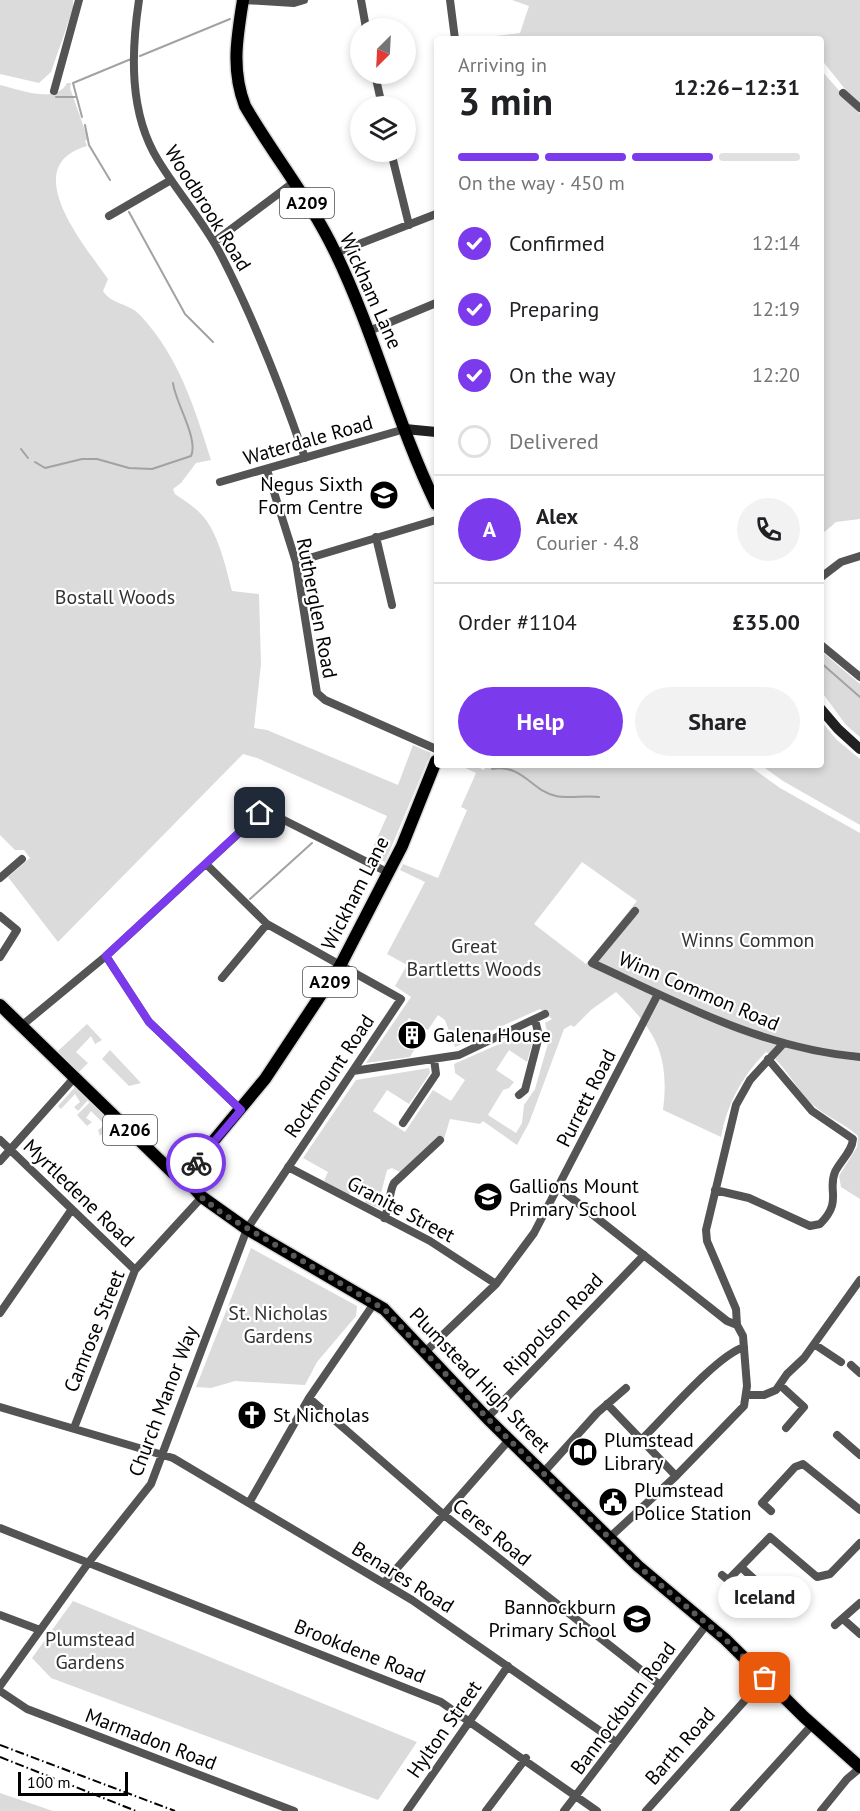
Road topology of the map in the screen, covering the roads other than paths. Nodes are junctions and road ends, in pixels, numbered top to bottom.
1 (79, 0) edge
2 (139, 0) edge
3 (243, 0) edge
4 (304, 0) edge
5 (362, 0) edge
6 (450, 0) edge
7 (365, 18) edge
8 (455, 36) edge
9 (54, 91) dead end
10 (843, 93) dead end
11 (860, 108) edge
12 (393, 162) edge
13 (171, 180) junction
14 (294, 182) junction
15 (434, 215) edge
16 (109, 216) dead end
17 (409, 225) junction
18 (214, 242) junction
19 (336, 253) junction
20 (434, 304) edge
21 (369, 331) junction
22 (405, 429) junction
23 (434, 432) edge
24 (305, 458) junction
25 (267, 470) junction
26 (220, 482) dead end
27 (434, 500) edge
28 (434, 521) edge
29 (376, 537) junction
30 (860, 556) edge
31 (296, 562) junction
32 (824, 575) edge
33 (392, 605) dead end
34 (824, 647) edge
35 (860, 677) edge
36 (824, 713) edge
37 (434, 748) edge
38 (860, 748) edge
39 (434, 766) edge
40 (22, 859) dead end
41 (207, 865) junction
42 (389, 873) junction
43 (0, 878) edge
44 (635, 911) dead end
45 (0, 916) edge
46 (267, 924) junction
47 (106, 956) junction
48 (0, 957) edge
49 (340, 966) junction
50 (222, 978) dead end
51 (658, 994) junction
52 (0, 1005) edge
53 (545, 1014) dead end
54 (535, 1020) junction
55 (20, 1027) junction
56 (782, 1045) junction
57 (860, 1057) edge
58 (434, 1059) junction
59 (768, 1059) junction
60 (353, 1071) junction
61 (75, 1077) junction
62 (519, 1095) dead end
63 (241, 1110) junction
64 (403, 1122) dead end
65 (0, 1140) edge
66 (440, 1140) dead end
67 (9, 1149) junction
68 (0, 1161) edge
69 (288, 1167) junction
70 (187, 1180) junction
71 (559, 1188) junction
72 (715, 1190) junction
73 (201, 1197) junction
74 (72, 1209) junction
75 (384, 1218) junction
76 (247, 1229) junction
77 (644, 1255) junction
78 (135, 1270) junction
79 (860, 1280) edge
80 (496, 1284) junction
81 (375, 1302) junction
82 (0, 1314) edge
83 (737, 1324) junction
84 (814, 1344) junction
85 (744, 1347) junction
86 (425, 1352) junction
87 (841, 1362) dead end
88 (851, 1365) dead end
89 (860, 1373) edge
90 (780, 1385) junction
91 (626, 1388) dead end
92 (746, 1395) junction
93 (309, 1398) junction
94 (607, 1404) junction
95 (0, 1407) edge
96 (487, 1418) junction
97 (74, 1428) junction
98 (786, 1428) dead end
99 (837, 1435) dead end
100 (509, 1440) junction
101 (641, 1440) junction
102 (164, 1454) junction
103 (860, 1455) edge
104 (543, 1473) junction
105 (676, 1476) junction
106 (249, 1503) junction
107 (860, 1510) edge
108 (771, 1511) dead end
109 (444, 1515) junction
110 (0, 1528) edge
111 (609, 1538) junction
112 (860, 1543) edge
113 (89, 1562) junction
114 (742, 1568) junction
115 (722, 1575) dead end
116 (384, 1583) junction
117 (860, 1602) edge
118 (758, 1604) dead end
119 (0, 1615) edge
120 (843, 1619) junction
121 (707, 1624) junction
122 (835, 1625) dead end
123 (39, 1630) junction
124 (860, 1634) edge
125 (508, 1666) junction
126 (765, 1678) junction
127 (660, 1685) junction
128 (0, 1686) edge
129 (0, 1691) edge
130 (470, 1721) junction
131 (812, 1725) junction
132 (616, 1742) junction
133 (526, 1758) junction
134 (859, 1765) edge
135 (578, 1795) junction
136 (651, 1809) edge
137 (294, 1811) edge
138 (407, 1811) edge
139 (486, 1811) edge
140 (564, 1811) edge
141 (597, 1811) edge
142 (734, 1811) edge
143 (821, 1811) edge

1 - 9 street
2 - 13 street, Woodbrook Road
3 - 4 street
3 - 14 main road, Wickham Lane / A209
5 - 7 street
6 - 8 street
10 - 11 street
12 - 17 street
13 - 16 street
13 - 18 street, Woodbrook Road
14 - 18 street
14 - 19 main road, Wickham Lane / A209
15 - 17 street
17 - 19 street
18 - 24 street, Woodbrook Road
19 - 21 main road, Wickham Lane / A209
20 - 21 street
21 - 22 main road, Wickham Lane / A209
22 - 23 street
22 - 24 street, Waterdale Road
22 - 27 main road, Wickham Lane / A209
24 - 25 street, Waterdale Road
25 - 26 street, Waterdale Road
25 - 31 street, Rutherglen Road
28 - 29 street
29 - 31 street
29 - 33 street
30 - 32 street
31 - 37 street, Rutherglen Road
34 - 35 street
36 - 38 street
39 - 42 main road, Wickham Lane / A209
40 - 43 street
41 - 42 street
41 - 46 street
41 - 47 street
42 - 49 main road, Wickham Lane / A209
44 - 51 street, Winn Common Road
45 - 48 street
46 - 49 street
46 - 50 street
47 - 55 street
47 - 63 street
49 - 60 street, Rockmount Road
49 - 63 main road, Wickham Lane / A209
51 - 56 street, Winn Common Road
51 - 71 street, Purrett Road
52 - 55 main road, A206
53 - 54 street
54 - 58 street
54 - 62 street
55 - 61 main road, A206
56 - 57 street, Winn Common Road
56 - 59 street
58 - 60 street
58 - 64 street
59 - 72 street
59 - 72 street
60 - 69 street, Rockmount Road
61 - 67 street
61 - 70 main road, Plumstead High Street / A206
63 - 70 main road, Wickham Lane / A209
65 - 67 street, Myrtledene Road
66 - 75 street
67 - 68 street
67 - 74 street, Myrtledene Road
69 - 75 street, Granite Street
69 - 76 street, Rockmount Road
70 - 73 main road, Plumstead High Street / A206
71 - 77 street
71 - 80 street, Purrett Road
72 - 83 street
73 - 76 main road, Plumstead High Street / A206
73 - 78 street, Camrose Street
74 - 78 street, Myrtledene Road
74 - 82 street
75 - 80 street, Granite Street
76 - 81 main road, Plumstead High Street / A206
76 - 102 street, Church Manor Way
77 - 83 street
77 - 96 street, Rippolson Road
78 - 97 street, Camrose Street
79 - 84 street
80 - 86 street, Purrett Road
81 - 86 main road, Plumstead High Street / A206
81 - 93 street
83 - 85 street
84 - 87 street
84 - 90 street
85 - 92 street
85 - 101 street
86 - 96 main road, Plumstead High Street / A206
88 - 89 street
90 - 92 street
90 - 98 street
91 - 94 street
92 - 105 street
93 - 106 street
93 - 109 street, Ceres Road
94 - 101 street
94 - 104 street
95 - 97 street, Benares Road
96 - 100 main road, Plumstead High Street / A206
97 - 102 street, Benares Road
99 - 103 street
100 - 104 main road, Plumstead High Street / A206
100 - 109 street
101 - 105 street
102 - 106 street, Benares Road
102 - 113 street, Church Manor Way
104 - 111 main road, Plumstead High Street / A206
105 - 111 street
106 - 116 street, Benares Road
107 - 108 street
109 - 116 street
109 - 127 street, Ceres Road
110 - 113 street, Brookdene Road
111 - 121 main road, Plumstead High Street / A206
112 - 114 street
113 - 123 street, Church Manor Way
113 - 130 street, Brookdene Road
114 - 115 street
114 - 118 street
116 - 125 street, Benares Road
117 - 120 street
119 - 123 street
120 - 122 street
120 - 124 street
121 - 126 main road, Plumstead High Street / A206
121 - 127 street, Bannockburn Road
123 - 128 street, Church Manor Way
125 - 130 street, Hylton Street
125 - 132 street, Benares Road
126 - 131 main road, Plumstead High Street / A206
126 - 136 street, Barth Road
127 - 132 street, Bannockburn Road
129 - 137 street, Marmadon Road
130 - 133 street, Brookdene Road
130 - 138 street, Hylton Street
131 - 134 main road, Plumstead High Street / A206
131 - 142 street
132 - 135 street, Bannockburn Road
133 - 135 street, Brookdene Road
133 - 139 street
134 - 143 street
135 - 140 street, Bannockburn Road
135 - 141 street, Brookdene Road

